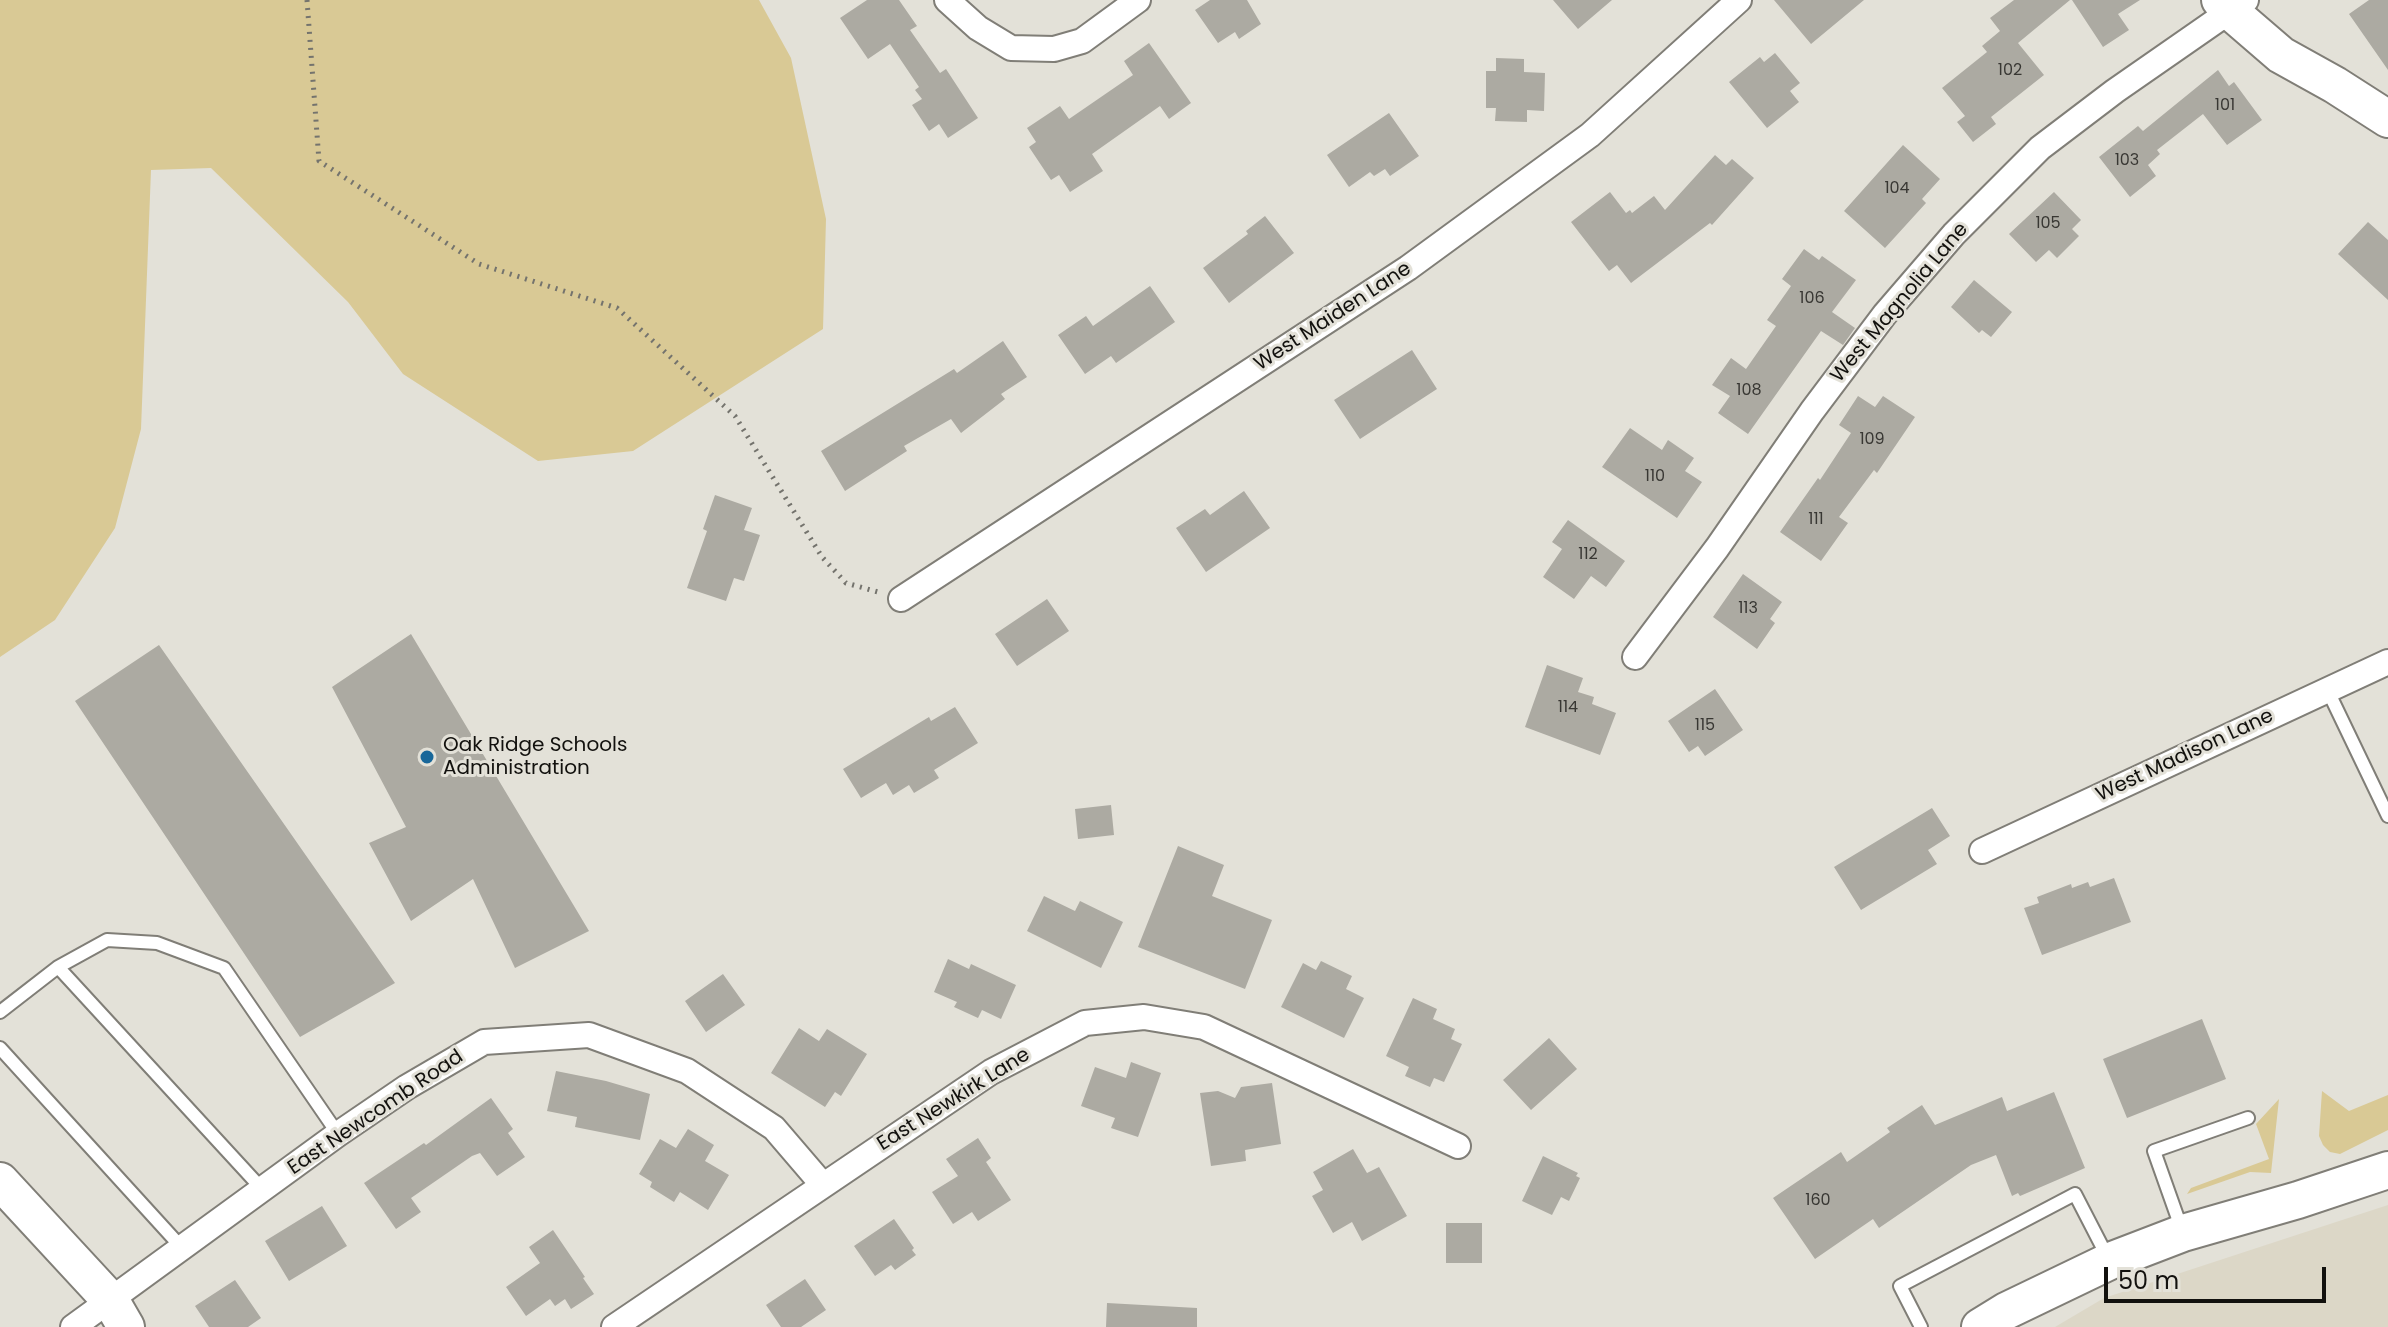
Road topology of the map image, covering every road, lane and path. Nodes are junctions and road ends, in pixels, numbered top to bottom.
1 (307, 0) edge
2 (947, 0) edge
3 (1138, 0) edge
4 (1739, 0) edge
5 (2232, 4) edge
6 (2388, 119) edge
7 (901, 599) joint
8 (1635, 657) dead end
9 (2388, 662) edge
10 (2328, 691) junction
11 (2388, 816) edge
12 (1982, 851) dead end
13 (58, 967) junction
14 (0, 1012) edge
15 (0, 1048) edge
16 (2248, 1118) dead end
17 (338, 1134) junction
18 (1458, 1146) dead end
19 (2388, 1170) edge
20 (0, 1181) edge
21 (822, 1184) junction
22 (263, 1190) junction
23 (2183, 1233) junction
24 (183, 1249) junction
25 (2110, 1261) junction
26 (119, 1314) edge
27 (73, 1327) edge
28 (614, 1327) edge
29 (1921, 1327) edge
30 (1980, 1327) edge

1 - 7 path
2 - 3 street
4 - 7 street, West Maiden Lane
5 - 6 street
5 - 8 street, West Magnolia Lane
9 - 10 street, West Madison Lane
10 - 11 lane
10 - 12 street, West Madison Lane
13 - 14 lane
13 - 17 lane
13 - 22 lane
15 - 24 lane
16 - 23 lane
17 - 21 street, East Newcomb Road
17 - 22 street, East Newcomb Road
18 - 21 street, East Newkirk Lane
19 - 23 street
20 - 26 street
21 - 28 street, East Newkirk Lane
22 - 24 street, East Newcomb Road
23 - 25 street
24 - 26 street, East Newcomb Road
25 - 29 lane
25 - 30 street
26 - 27 street, East Newcomb Road

